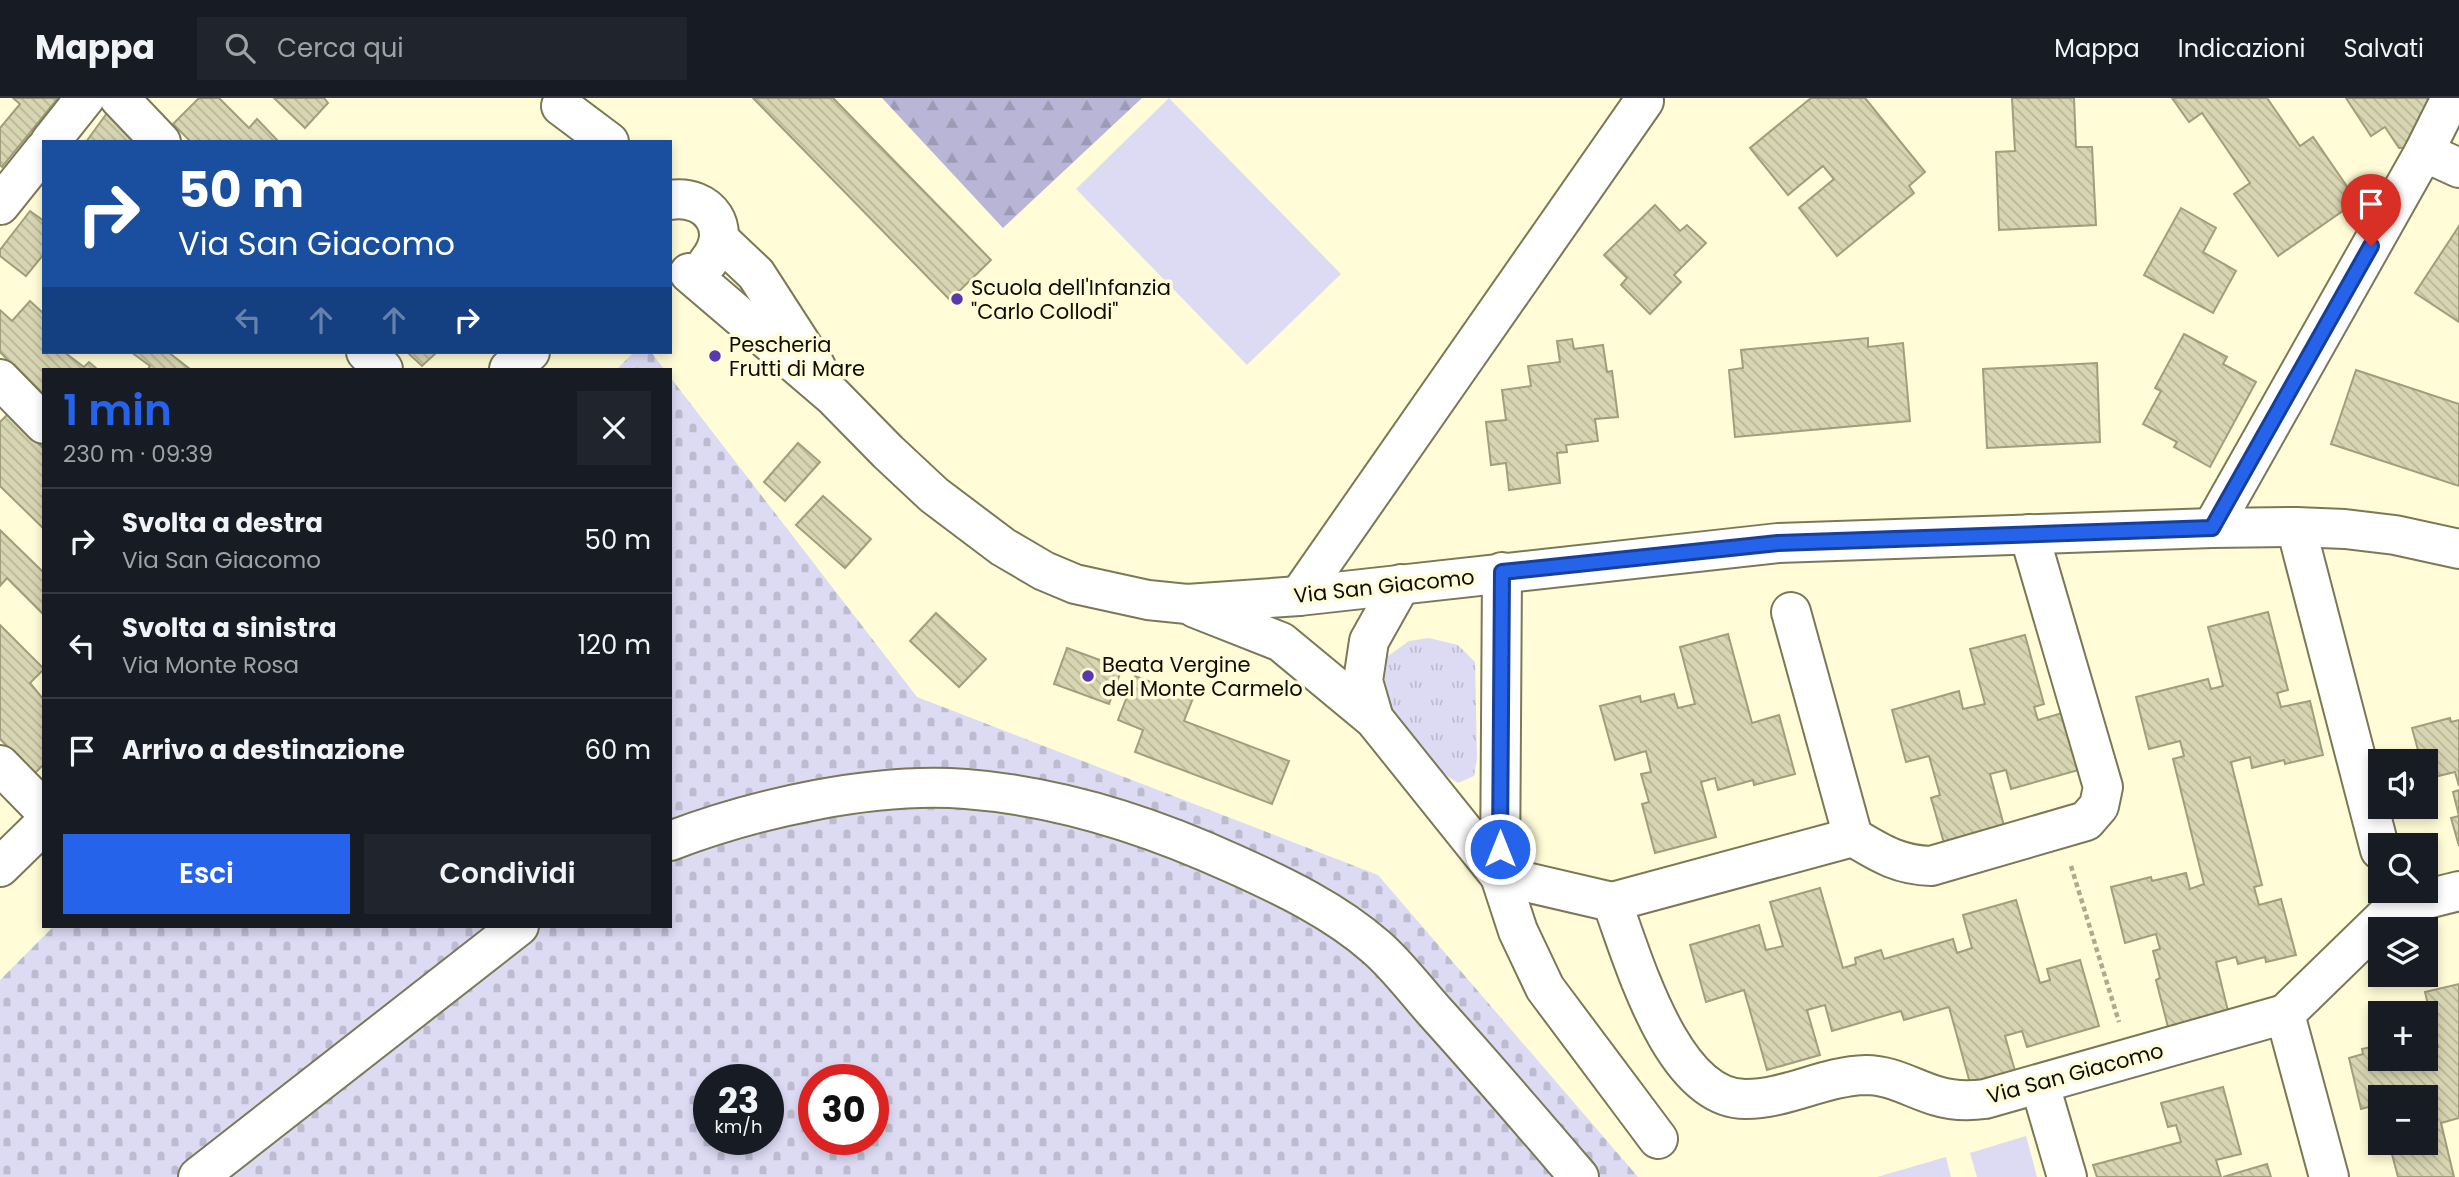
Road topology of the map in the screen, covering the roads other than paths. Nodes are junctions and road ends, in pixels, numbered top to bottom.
1 (85, 98) edge
2 (119, 98) edge
3 (2451, 98) edge
4 (1644, 101) dead end
5 (557, 102) edge
6 (52, 140) edge
7 (159, 140) edge
8 (586, 140) edge
9 (606, 140) edge
10 (42, 152) edge
11 (2424, 152) junction
12 (2459, 167) edge
13 (675, 195) edge
14 (0, 205) edge
15 (719, 239) junction
16 (676, 272) edge
17 (368, 354) edge
18 (528, 354) edge
19 (382, 368) edge
20 (510, 368) edge
21 (0, 379) edge
22 (833, 396) junction
23 (42, 422) edge
24 (2296, 527) junction
25 (2212, 528) junction
26 (2029, 534) junction
27 (2459, 549) edge
28 (1502, 572) junction
29 (1401, 584) junction
30 (1299, 596) junction
31 (1187, 604) junction
32 (1791, 612) dead end
33 (1374, 719) junction
34 (0, 765) edge
35 (42, 808) edge
36 (42, 826) edge
37 (2376, 833) edge
38 (1853, 837) junction
39 (672, 840) edge
40 (0, 867) edge
41 (1500, 876) junction
42 (2459, 891) edge
43 (2438, 894) edge
44 (1612, 902) junction
45 (2389, 903) edge
46 (516, 928) edge
47 (2285, 1014) junction
48 (2039, 1085) junction
49 (1658, 1139) dead end
50 (198, 1177) edge
51 (1579, 1177) edge
52 (2067, 1177) edge
53 (2329, 1177) edge

1 - 6 street
2 - 7 street
3 - 11 street
4 - 30 street
5 - 8 street
5 - 9 street
10 - 14 street
11 - 12 street
11 - 25 street
13 - 15 street
15 - 16 street
15 - 22 street, Via San Giacomo
16 - 22 street, Via San Giacomo
17 - 19 street
18 - 20 street
21 - 23 street
22 - 31 street, Via San Giacomo
24 - 25 street, Via San Giacomo
24 - 27 street, Via San Giacomo
24 - 37 street
25 - 26 street, Via San Giacomo
26 - 28 street, Via San Giacomo
26 - 38 street
28 - 29 street, Via San Giacomo
28 - 41 street
29 - 30 street, Via San Giacomo
29 - 33 street
30 - 31 street, Via San Giacomo
31 - 33 street
32 - 38 street
33 - 41 street
34 - 35 street
36 - 40 street
38 - 44 street
39 - 51 street
41 - 44 street
41 - 49 street
42 - 43 street
44 - 48 street, Via San Giacomo
45 - 47 street, Via San Giacomo
46 - 50 street
47 - 48 street, Via San Giacomo
47 - 53 street
48 - 52 street

